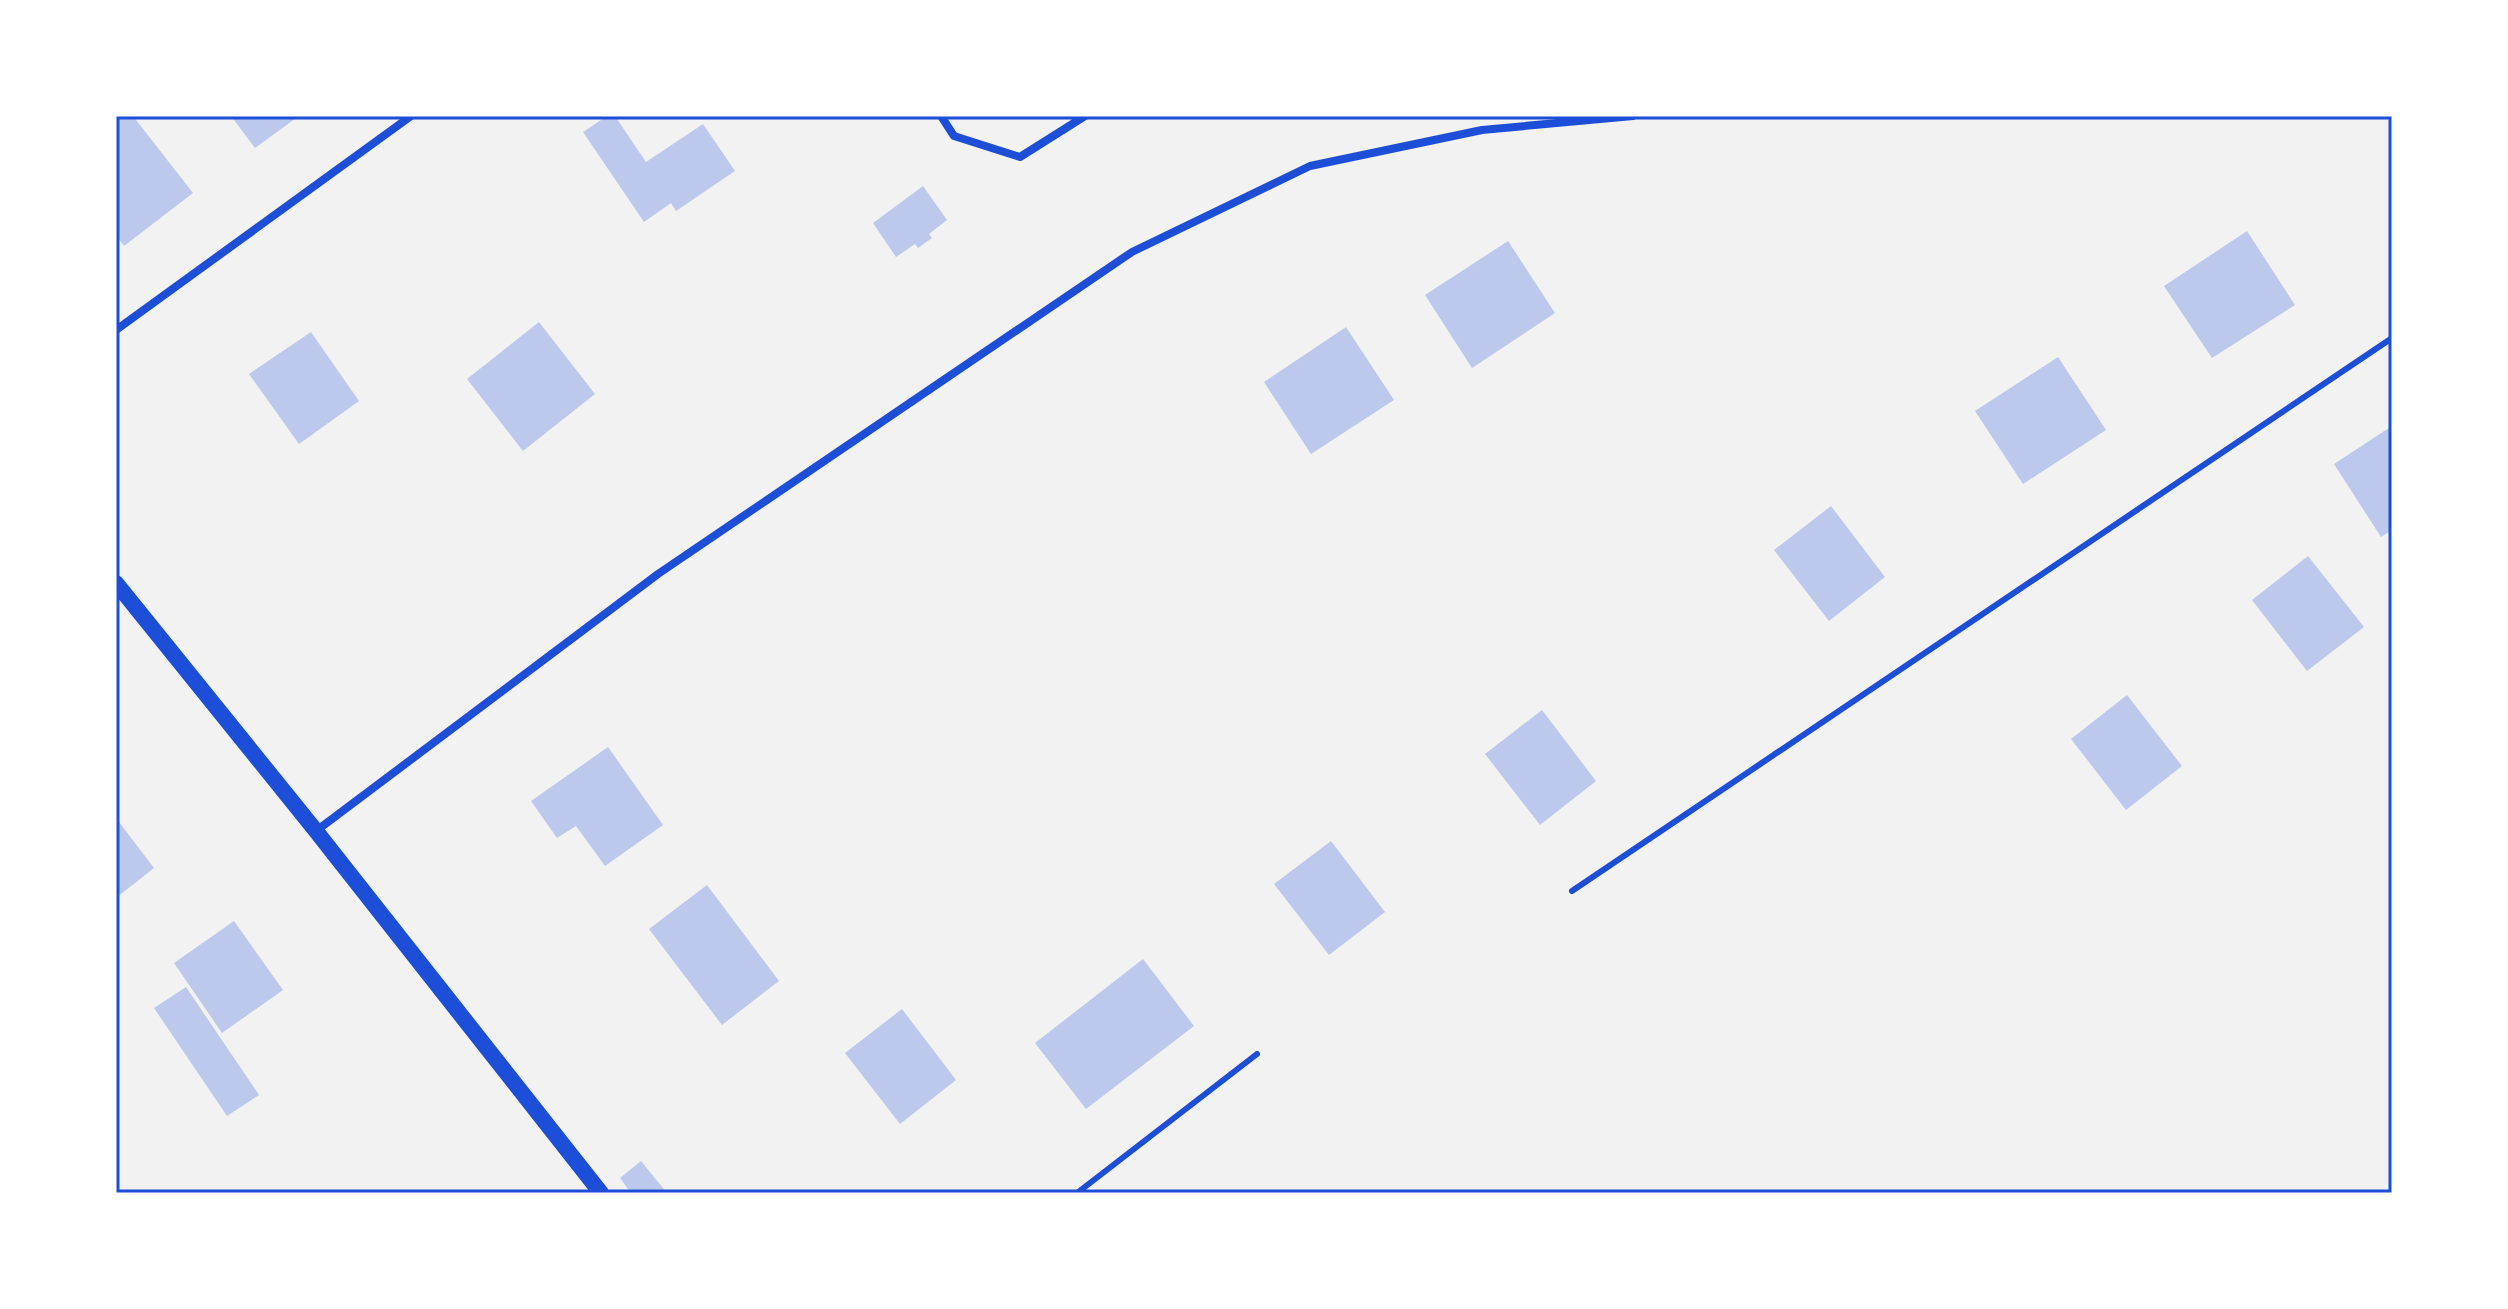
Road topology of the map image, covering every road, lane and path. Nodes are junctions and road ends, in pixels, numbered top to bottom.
1 (411, 116) edge
2 (941, 116) edge
3 (1085, 116) edge
4 (1633, 116) edge
5 (116, 330) edge
6 (2392, 338) edge
7 (116, 583) edge
8 (316, 831) junction
9 (1572, 891) dead end
10 (1257, 1054) dead end
11 (601, 1193) edge
12 (1077, 1193) edge

1 - 5 street
2 - 3 street
4 - 8 street
6 - 9 lane
7 - 8 main road
8 - 11 main road
10 - 12 lane

